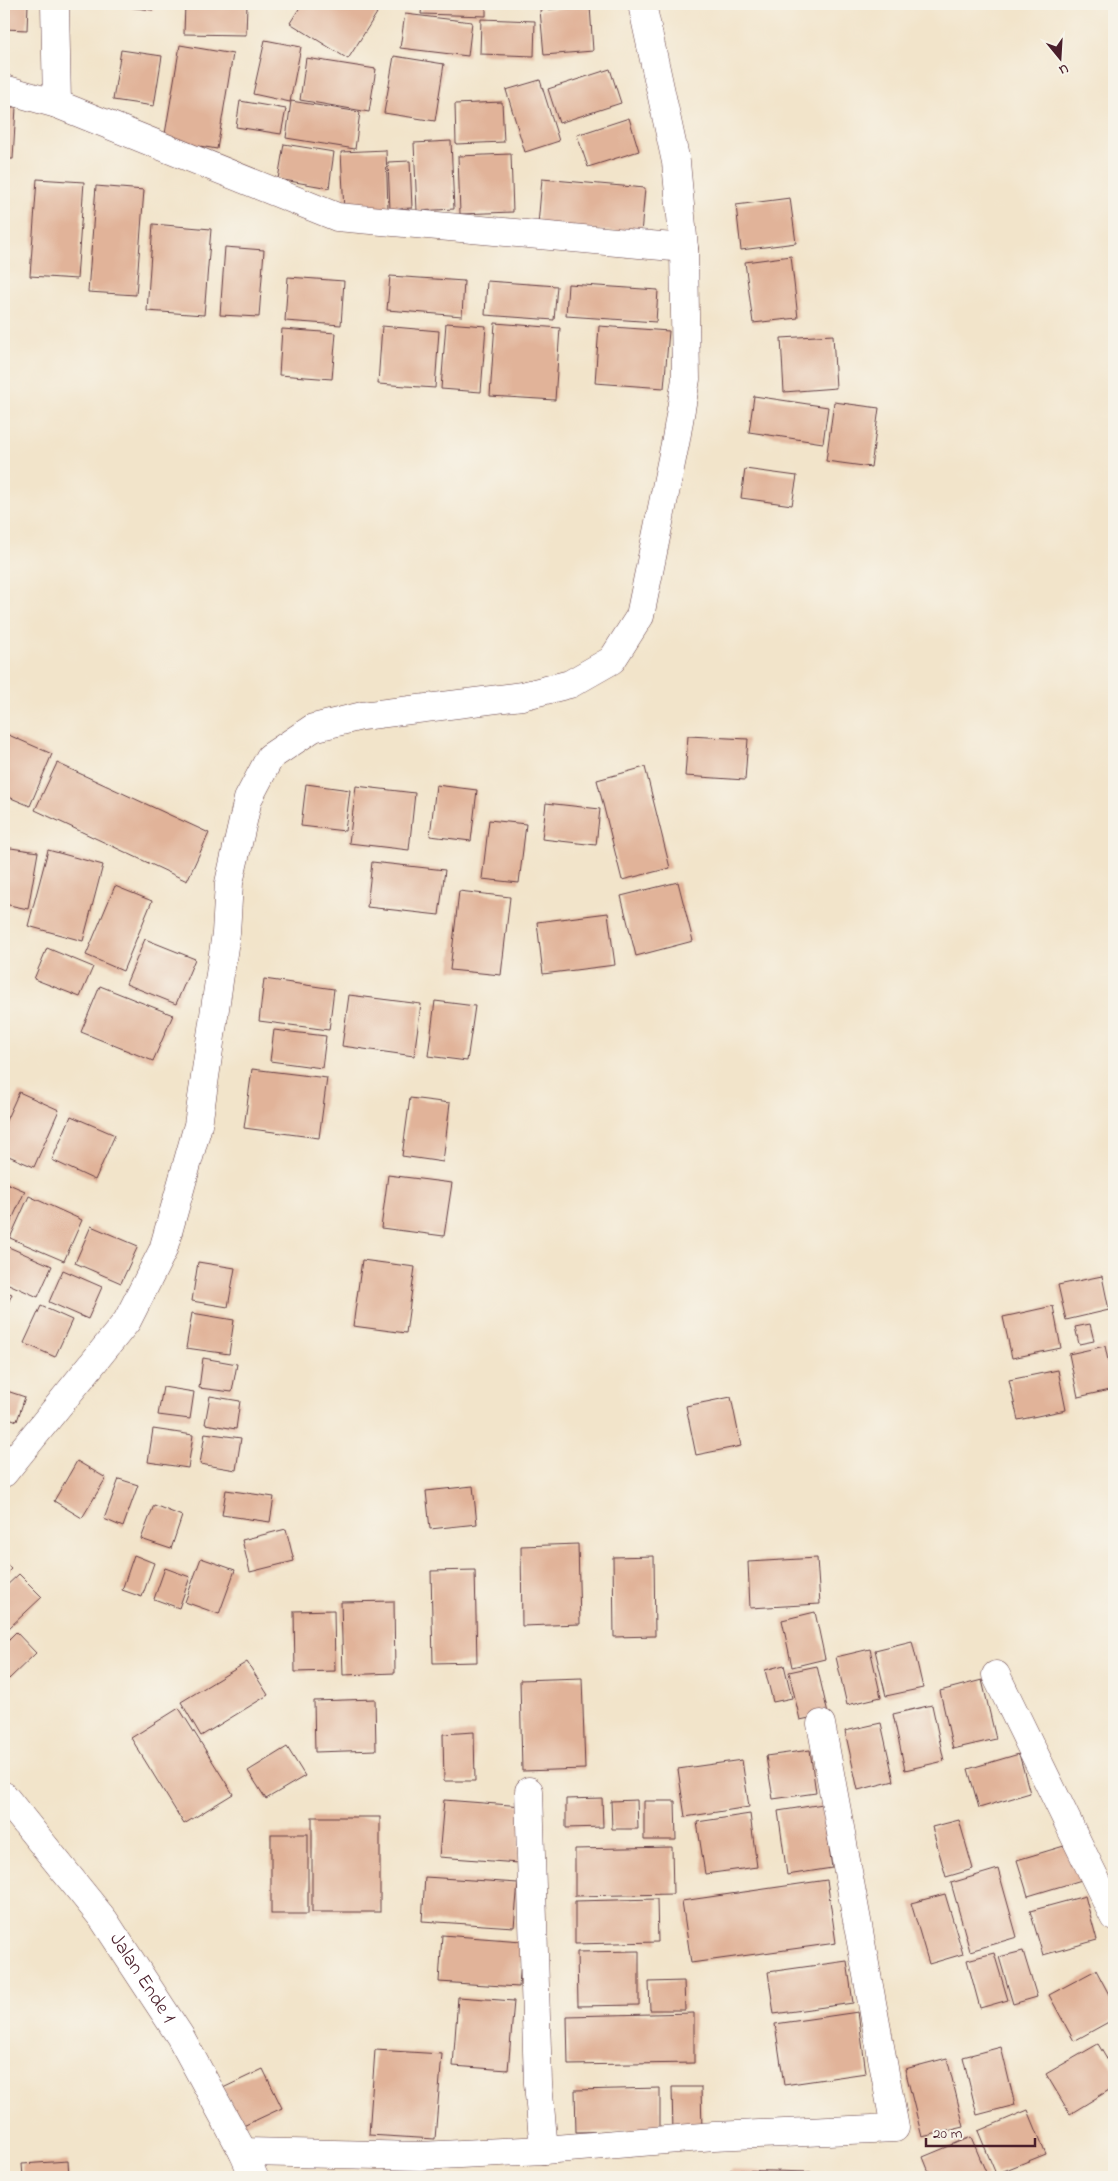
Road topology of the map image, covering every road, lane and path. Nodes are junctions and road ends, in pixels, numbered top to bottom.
1 (55, 4) edge
2 (642, 4) edge
3 (4, 89) edge
4 (57, 104) junction
5 (684, 248) junction
6 (4, 1473) edge
7 (996, 1675) dead end
8 (821, 1724) dead end
9 (529, 1791) dead end
10 (4, 1796) edge
11 (1114, 1916) edge
12 (544, 2150) junction
13 (243, 2152) junction
14 (254, 2177) edge

1 - 4 street
2 - 5 street
3 - 4 street
4 - 5 street
5 - 6 street
7 - 11 street
8 - 12 street
9 - 12 street
10 - 13 street, Jalan Ende 1
12 - 13 street
13 - 14 street, Jalan Ende 1

